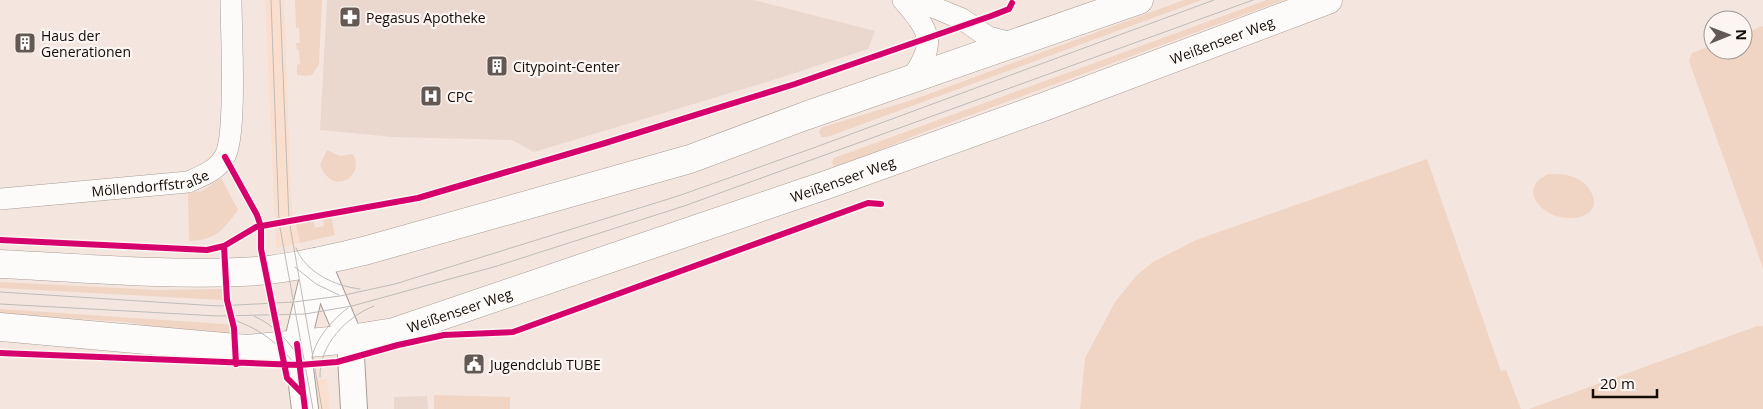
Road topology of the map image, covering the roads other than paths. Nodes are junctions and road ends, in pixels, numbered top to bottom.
1 (231, 0) edge
2 (903, 0) edge
3 (916, 0) edge
4 (1139, 0) edge
5 (1328, 0) edge
6 (1016, 44) junction
7 (911, 79) junction
8 (0, 199) edge
9 (317, 261) junction
10 (0, 264) edge
11 (0, 327) edge
12 (350, 339) junction
13 (297, 344) junction
14 (305, 409) edge
15 (354, 409) edge

1 - 8 street, Möllendorffstraße
2 - 7 street
3 - 6 street
4 - 6 main road
5 - 12 main road, Weißenseer Weg
6 - 7 main road
7 - 9 main road
9 - 10 main road
9 - 12 street
9 - 13 street
11 - 13 main road
12 - 13 main road, Weißenseer Weg
12 - 15 street
13 - 14 street

